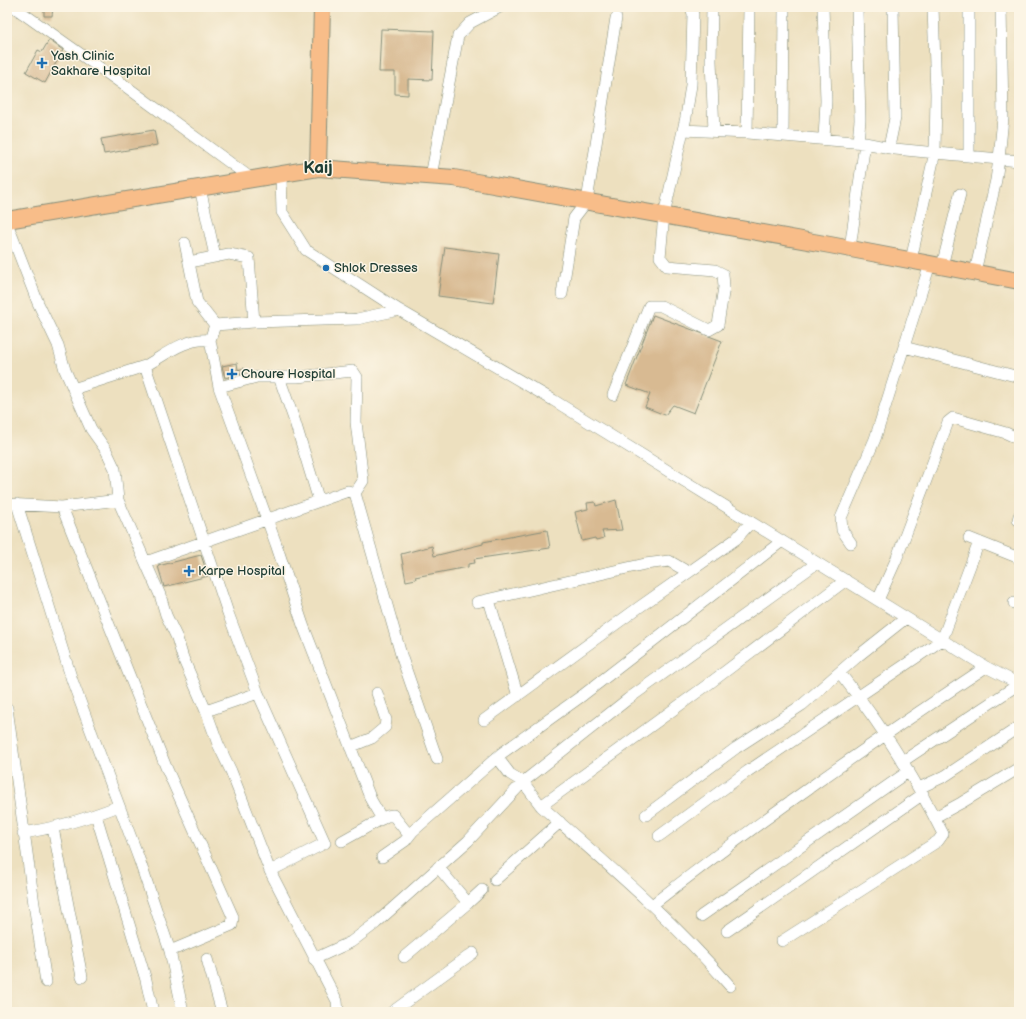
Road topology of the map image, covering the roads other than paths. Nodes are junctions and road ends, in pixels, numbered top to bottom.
1 (14, 7) edge
2 (322, 7) edge
3 (500, 7) edge
4 (691, 7) edge
5 (712, 7) edge
6 (749, 7) edge
7 (784, 7) edge
8 (823, 7) edge
9 (857, 7) edge
10 (893, 7) edge
11 (933, 7) edge
12 (969, 7) edge
13 (1002, 7) edge
14 (25, 11) edge
15 (616, 18) dead end
16 (683, 130) junction
17 (714, 132) junction
18 (747, 133) junction
19 (783, 136) junction
20 (824, 139) junction
21 (861, 142) junction
22 (889, 147) junction
23 (935, 152) junction
24 (969, 155) junction
25 (999, 159) junction
26 (1019, 160) edge
27 (318, 168) junction
28 (281, 174) junction
29 (431, 176) junction
30 (252, 179) junction
31 (200, 188) junction
32 (960, 194) dead end
33 (587, 201) junction
34 (664, 215) junction
35 (7, 220) edge
36 (7, 223) edge
37 (184, 243) dead end
38 (850, 248) junction
39 (215, 256) junction
40 (911, 260) junction
41 (189, 262) junction
42 (936, 265) junction
43 (975, 272) junction
44 (1019, 281) edge
45 (562, 294) dead end
46 (399, 310) junction
47 (254, 322) junction
48 (215, 326) junction
49 (210, 340) junction
50 (904, 347) junction
51 (145, 366) junction
52 (279, 377) junction
53 (1019, 377) edge
54 (219, 387) junction
55 (73, 389) junction
56 (613, 395) dead end
57 (1019, 440) edge
58 (355, 493) junction
59 (118, 500) junction
60 (319, 501) junction
61 (12, 504) edge
62 (62, 507) junction
63 (267, 519) junction
64 (752, 522) junction
65 (205, 541) junction
66 (782, 541) junction
67 (851, 543) dead end
68 (1019, 558) edge
69 (146, 562) junction
70 (817, 563) junction
71 (688, 572) junction
72 (846, 580) junction
73 (489, 600) junction
74 (878, 600) junction
75 (476, 602) dead end
76 (906, 618) junction
77 (942, 640) junction
78 (986, 667) junction
79 (840, 673) junction
80 (1019, 684) edge
81 (258, 693) junction
82 (377, 693) dead end
83 (518, 696) junction
84 (858, 696) junction
85 (7, 708) edge
86 (206, 711) junction
87 (484, 720) dead end
88 (1019, 727) edge
89 (886, 734) junction
90 (350, 747) junction
91 (497, 757) junction
92 (437, 759) dead end
93 (906, 766) junction
94 (1019, 768) edge
95 (523, 782) junction
96 (921, 791) junction
97 (119, 806) junction
98 (542, 806) junction
99 (96, 815) junction
100 (646, 815) dead end
101 (935, 817) junction
102 (382, 819) junction
103 (560, 822) junction
104 (53, 828) junction
105 (24, 833) junction
106 (409, 835) junction
107 (659, 836) dead end
108 (342, 841) dead end
109 (382, 857) dead end
110 (438, 868) junction
111 (270, 871) junction
112 (495, 880) dead end
113 (482, 890) dead end
114 (468, 903) junction
115 (652, 904) junction
116 (701, 916) dead end
117 (727, 931) dead end
118 (782, 941) dead end
119 (170, 951) junction
120 (473, 953) dead end
121 (404, 957) dead end
122 (207, 959) dead end
123 (314, 959) junction
124 (82, 977) dead end
125 (46, 982) dead end
126 (730, 986) dead end
127 (153, 1012) edge
128 (183, 1012) edge
129 (222, 1012) edge
130 (338, 1012) edge
131 (392, 1012) edge

1 - 14 street
2 - 27 highway
3 - 29 street
4 - 16 street
5 - 17 street
6 - 18 street
7 - 19 street
8 - 20 street
9 - 21 street
10 - 22 street
11 - 23 street
12 - 24 street
13 - 25 street
14 - 30 street
15 - 33 street
16 - 17 street
16 - 34 street
17 - 18 street
18 - 19 street
19 - 20 street
20 - 21 street
21 - 22 street
21 - 38 street
22 - 23 street
23 - 24 street
23 - 40 street
24 - 25 street
25 - 26 street
25 - 43 street
27 - 28 highway
27 - 29 highway
28 - 30 highway
28 - 46 street
29 - 33 highway
30 - 31 highway
31 - 35 highway
31 - 39 street
32 - 42 street
33 - 34 highway
33 - 45 street
34 - 38 highway
34 - 56 street
36 - 55 street
37 - 41 street
38 - 40 highway
39 - 41 street
39 - 47 street
40 - 42 highway
41 - 48 street
42 - 43 highway
42 - 50 street
43 - 44 highway
46 - 47 street
46 - 64 street
47 - 48 street
48 - 49 street
49 - 51 street
49 - 54 street
50 - 53 street
50 - 67 street
51 - 55 street
51 - 65 street
52 - 54 street
52 - 58 street
52 - 60 street
54 - 63 street
55 - 59 street
57 - 74 street
58 - 60 street
58 - 92 street
59 - 62 street
59 - 69 street
60 - 63 street
61 - 62 street
61 - 97 street
62 - 119 street
63 - 65 street
63 - 90 street
64 - 66 street
64 - 71 street
65 - 69 street
65 - 81 street
66 - 70 street
66 - 91 street
68 - 77 street
69 - 86 street
70 - 72 street
70 - 95 street
71 - 73 street
71 - 83 street
72 - 74 street
72 - 98 street
73 - 75 street
73 - 83 street
74 - 76 street
76 - 77 street
76 - 79 street
77 - 78 street
77 - 84 street
78 - 80 street
78 - 89 street
79 - 84 street
79 - 100 street
80 - 93 street
81 - 86 street
81 - 111 street
82 - 90 street
83 - 87 street
84 - 89 street
84 - 107 street
85 - 105 street
86 - 111 street
88 - 96 street
89 - 93 street
89 - 115 street
90 - 102 street
91 - 95 street
91 - 106 street
93 - 96 street
93 - 116 street
94 - 101 street
95 - 98 street
95 - 110 street
96 - 101 street
96 - 117 street
97 - 99 street
97 - 119 street
98 - 103 street
99 - 104 street
99 - 127 street
101 - 118 street
102 - 106 street
102 - 108 street
103 - 112 street
103 - 115 street
104 - 105 street
104 - 124 street
105 - 125 street
106 - 109 street
110 - 114 street
110 - 123 street
111 - 123 street
113 - 114 street
114 - 121 street
115 - 126 street
119 - 128 street
120 - 131 street
122 - 129 street
123 - 130 street

